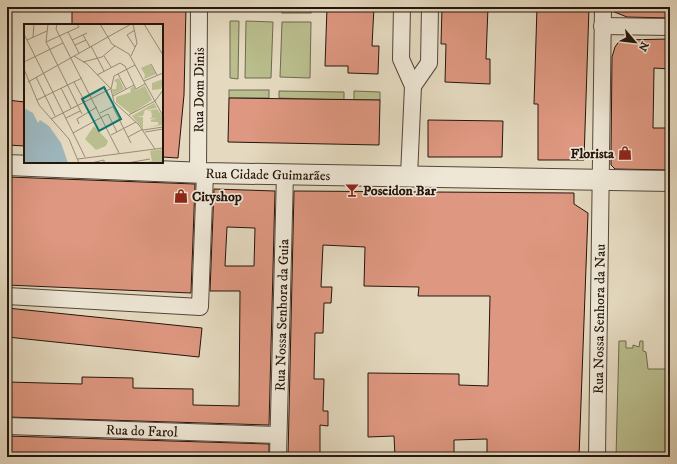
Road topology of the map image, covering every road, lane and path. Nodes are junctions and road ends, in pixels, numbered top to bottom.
1 (199, 7) edge
2 (402, 7) edge
3 (430, 7) edge
4 (603, 7) edge
5 (602, 26) junction
6 (670, 27) edge
7 (414, 86) junction
8 (7, 165) edge
9 (201, 172) junction
10 (285, 173) junction
11 (409, 176) junction
12 (602, 180) junction
13 (670, 181) edge
14 (7, 296) edge
15 (7, 426) edge
16 (278, 435) junction
17 (278, 457) edge
18 (597, 457) edge

1 - 9 street, Rua Dom Dinis
2 - 7 street
3 - 7 street
4 - 5 street, Rua Nossa Senhora da Nau
5 - 6 street
5 - 12 street, Rua Nossa Senhora da Nau
7 - 11 street
8 - 9 street, Rua Cidade Guimarães
9 - 10 street, Rua Cidade Guimarães
9 - 14 street, Rua Dom Dinis
10 - 11 street, Rua Cidade Guimarães
10 - 16 street, Rua Nossa Senhora da Guia
11 - 12 street, Rua Cidade Guimarães
12 - 13 street, Rua Cidade Guimarães
12 - 18 street, Rua Nossa Senhora da Nau
15 - 16 street, Rua do Farol
16 - 17 street, Rua Nossa Senhora da Guia

